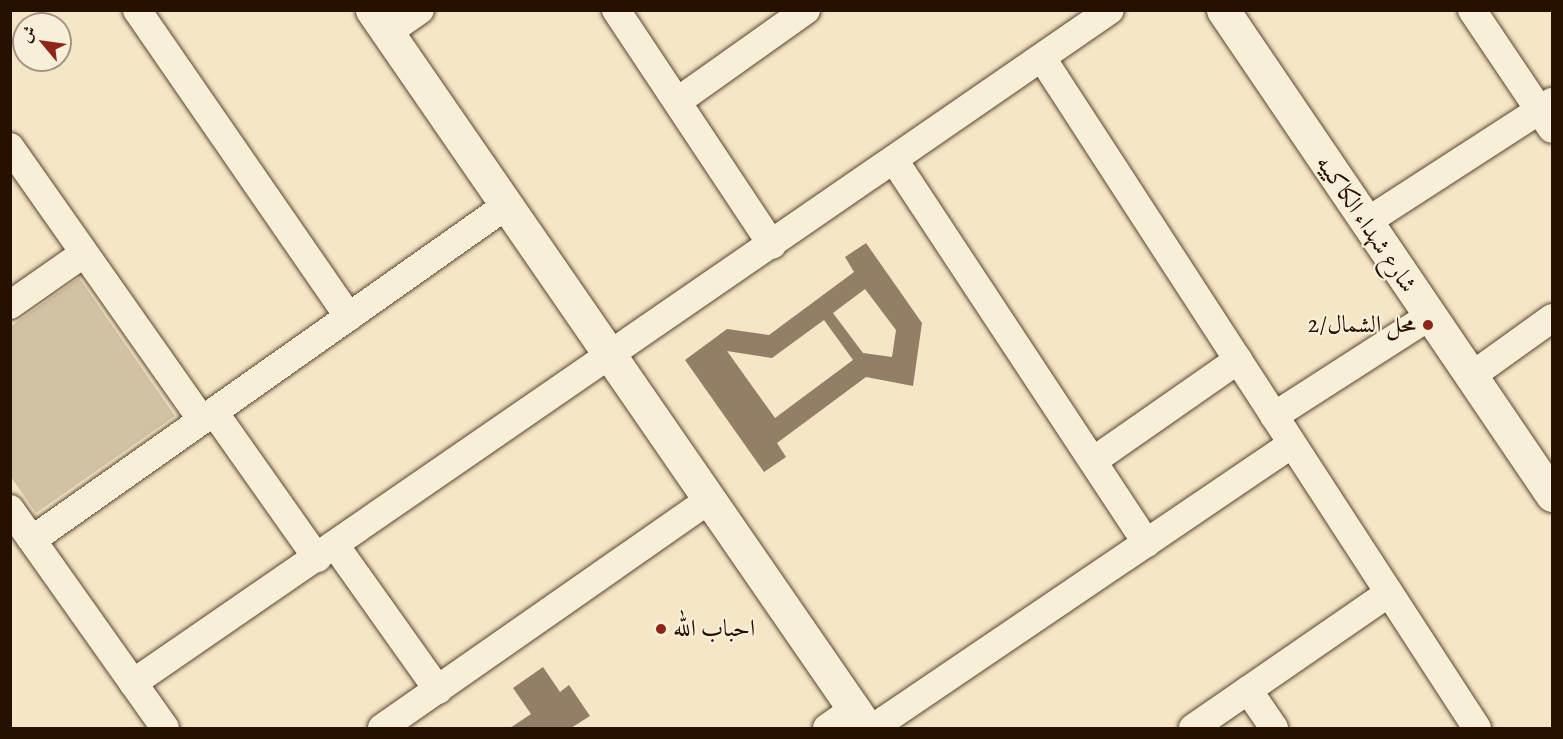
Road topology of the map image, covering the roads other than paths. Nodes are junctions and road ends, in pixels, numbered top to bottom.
1 (137, 10) edge
2 (420, 10) edge
3 (616, 10) edge
4 (1110, 10) edge
5 (1223, 10) edge
6 (1473, 10) edge
7 (795, 14) edge
8 (380, 22) edge
9 (1042, 58) junction
10 (678, 101) junction
11 (1548, 114) edge
12 (10, 147) edge
13 (894, 160) junction
14 (507, 205) junction
15 (1365, 223) junction
16 (772, 245) junction
17 (83, 254) junction
18 (10, 305) edge
19 (349, 316) junction
20 (1428, 317) junction
21 (1552, 318) edge
22 (611, 357) junction
23 (1238, 360) junction
24 (1470, 377) junction
25 (208, 416) junction
26 (1275, 416) junction
27 (1292, 444) junction
28 (1093, 461) junction
29 (1552, 495) edge
30 (710, 500) junction
31 (10, 509) edge
32 (32, 540) junction
33 (1147, 543) junction
34 (326, 551) junction
35 (1389, 593) junction
36 (133, 683) junction
37 (438, 690) junction
38 (1248, 690) junction
39 (865, 722) edge
40 (165, 729) edge
41 (382, 729) edge
42 (827, 729) edge
43 (1193, 729) edge
44 (1274, 729) edge
45 (1477, 729) edge

1 - 19 street
2 - 8 street
3 - 10 street
4 - 9 street
5 - 15 street, شارع شهداء الكاكييه
6 - 11 street
7 - 10 street
8 - 14 street
9 - 13 street
9 - 23 street
10 - 16 street
11 - 15 street
12 - 17 street
13 - 16 street
13 - 28 street
14 - 19 street
14 - 22 street
15 - 20 street, شارع شهداء الكاكييه
16 - 22 street
17 - 18 street
17 - 25 street
19 - 25 street
20 - 24 street, شارع شهداء الكاكييه
20 - 26 street
21 - 24 street
22 - 30 street
22 - 34 street
23 - 26 street
23 - 28 street
24 - 29 street, شارع شهداء الكاكييه
25 - 32 street
25 - 34 street
26 - 27 street
27 - 33 street
27 - 35 street
28 - 33 street
30 - 37 street
30 - 39 street
31 - 32 street
32 - 36 street
33 - 39 street
34 - 36 street
34 - 37 street
35 - 38 street
35 - 45 street
36 - 40 street
37 - 41 street
38 - 43 street
38 - 44 street
39 - 42 street

